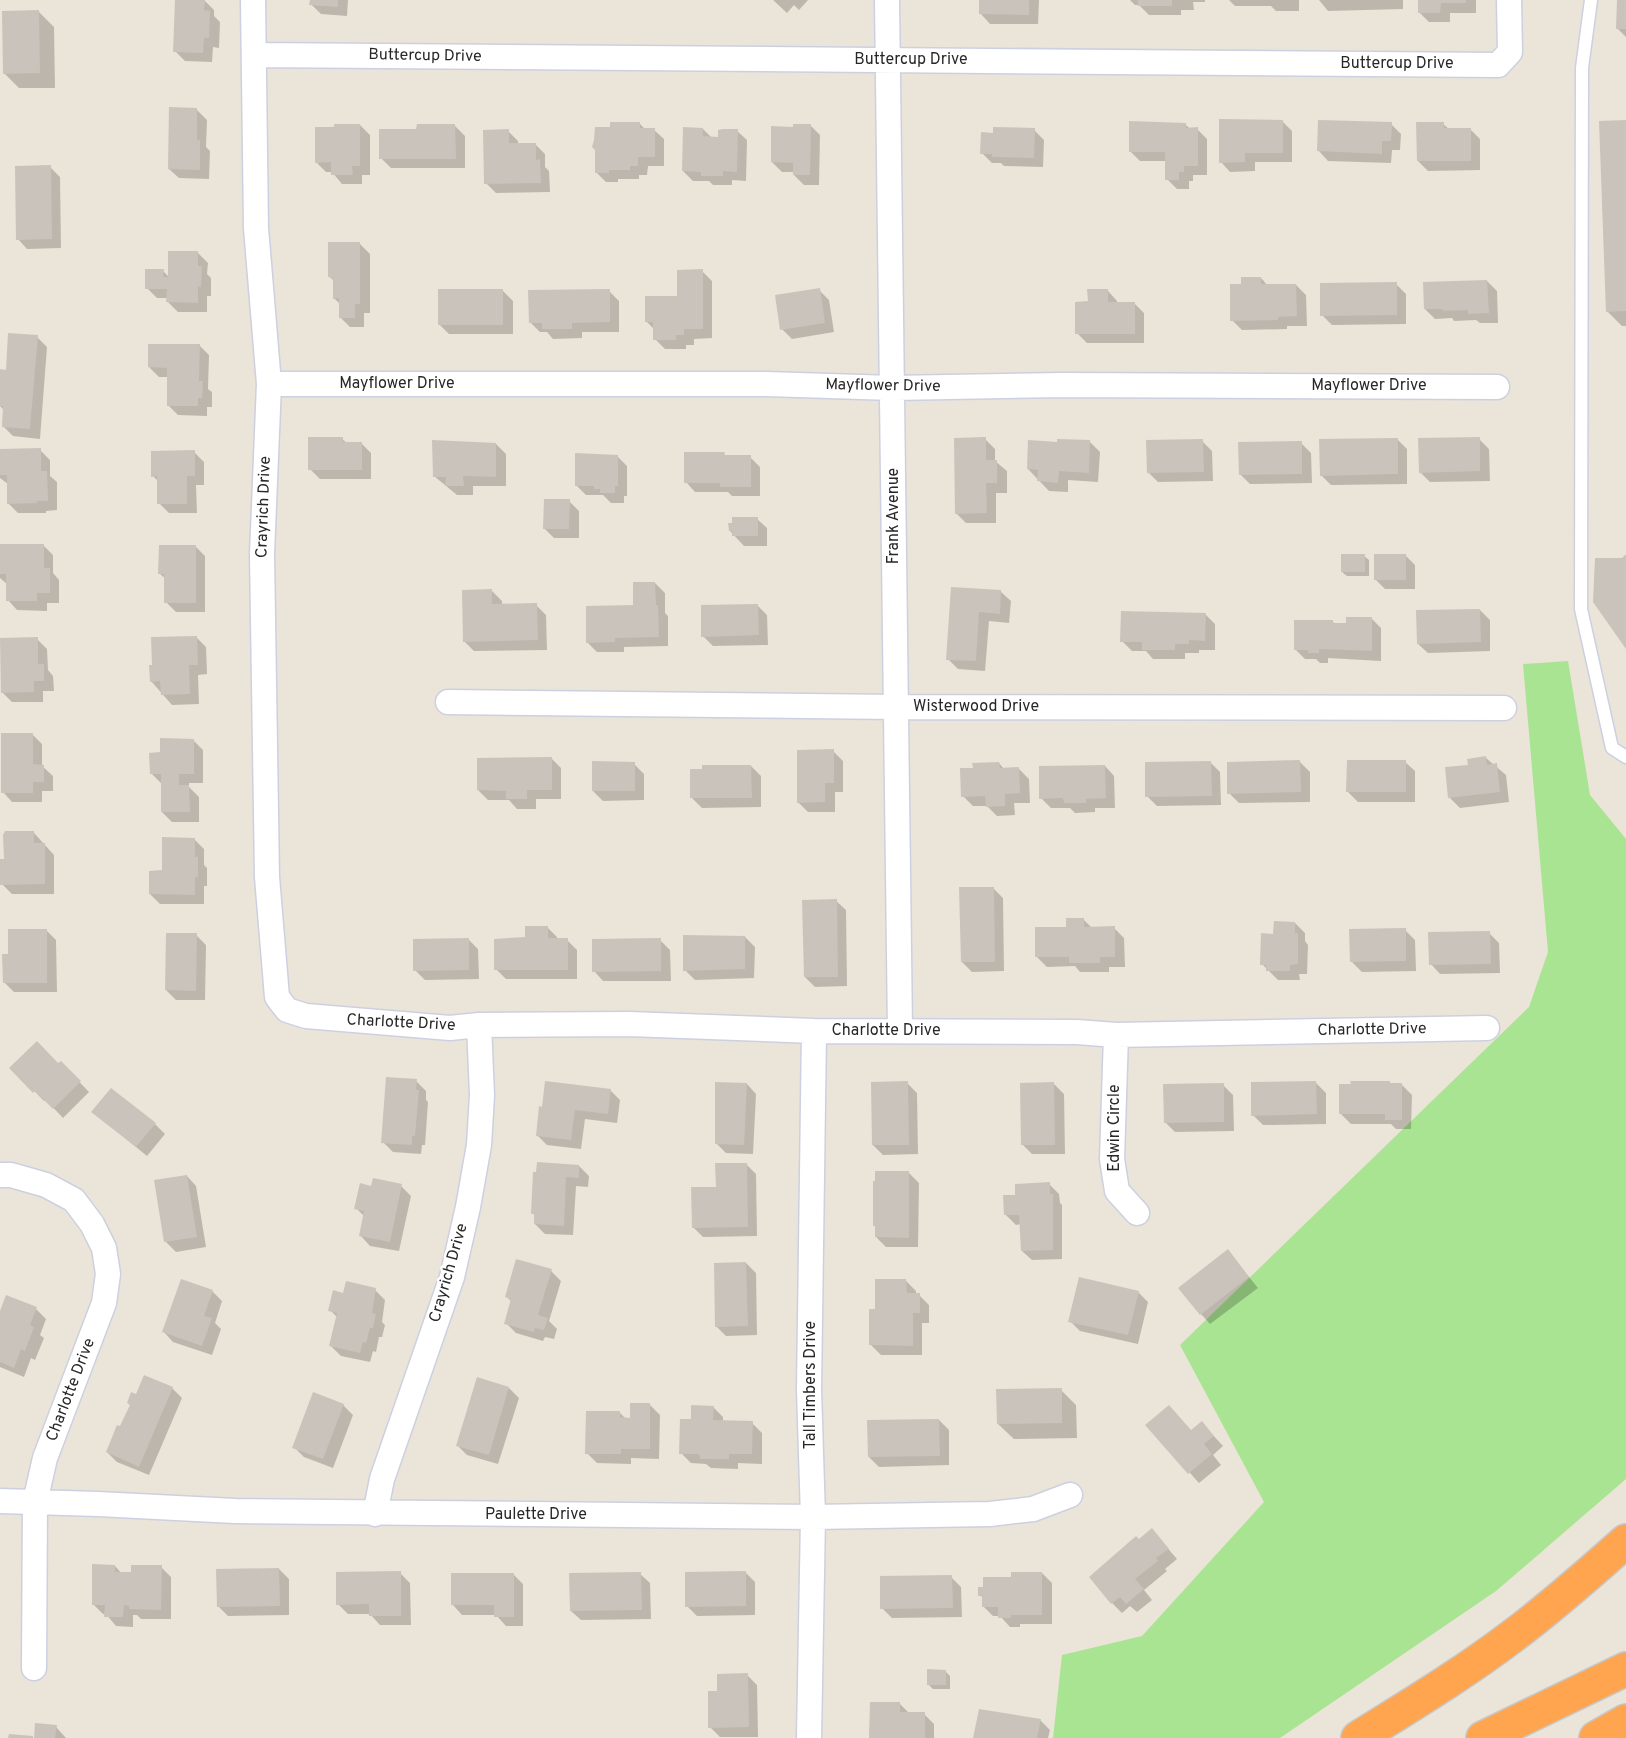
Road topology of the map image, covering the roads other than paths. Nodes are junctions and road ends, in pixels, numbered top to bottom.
1 (253, 0) edge
2 (887, 0) edge
3 (1509, 0) edge
4 (1591, 0) edge
5 (254, 55) junction
6 (888, 60) junction
7 (269, 384) junction
8 (1497, 387) dead end
9 (893, 388) junction
10 (448, 702) dead end
11 (896, 707) junction
12 (1504, 708) dead end
13 (1626, 757) edge
14 (287, 1010) joint
15 (479, 1025) junction
16 (1487, 1028) dead end
17 (814, 1031) junction
18 (900, 1031) junction
19 (1116, 1035) junction
20 (4, 1169) edge
21 (1137, 1213) dead end
22 (1070, 1495) dead end
23 (0, 1502) edge
24 (35, 1502) junction
25 (375, 1514) junction
26 (813, 1517) junction
27 (1626, 1541) edge
28 (34, 1668) dead end
29 (1626, 1669) edge
30 (1626, 1721) edge
31 (809, 1738) edge
32 (1358, 1738) edge
33 (1484, 1738) edge
34 (1596, 1738) edge

1 - 5 street, Crayrich Drive
2 - 6 street, Frank Avenue
3 - 6 street, Buttercup Drive
4 - 13 lane
5 - 6 street, Buttercup Drive
5 - 7 street, Crayrich Drive
6 - 9 street, Frank Avenue
7 - 9 street, Mayflower Drive
7 - 14 street, Crayrich Drive
8 - 9 street, Mayflower Drive
9 - 11 street, Frank Avenue
10 - 11 street, Wisterwood Drive
11 - 12 street, Wisterwood Drive
11 - 18 street, Frank Avenue
14 - 15 street, Charlotte Drive
15 - 17 street, Charlotte Drive
15 - 25 street, Crayrich Drive
16 - 19 street, Charlotte Drive
17 - 18 street, Charlotte Drive
17 - 26 street, Tall Timbers Drive
18 - 19 street, Charlotte Drive
19 - 21 street, Edwin Circle
20 - 24 street, Charlotte Drive
22 - 26 street, Paulette Drive
23 - 24 street, Paulette Drive
24 - 25 street, Paulette Drive
24 - 28 street, Charlotte Drive
25 - 26 street, Paulette Drive
26 - 31 street, Tall Timbers Drive
27 - 32 highway
29 - 33 highway
30 - 34 highway

